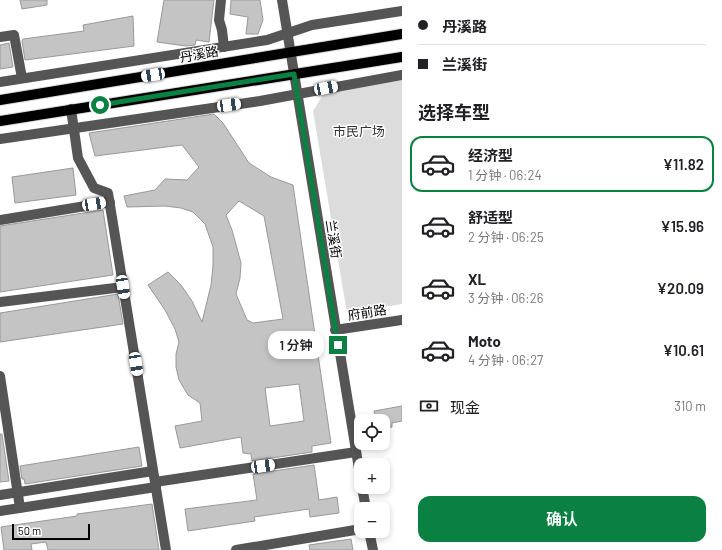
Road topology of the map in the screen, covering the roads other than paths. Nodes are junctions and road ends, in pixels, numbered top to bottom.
1 (221, 0) edge
2 (282, 0) edge
3 (402, 11) edge
4 (288, 33) junction
5 (402, 34) edge
6 (0, 37) edge
7 (224, 47) junction
8 (291, 51) junction
9 (402, 57) edge
10 (294, 74) junction
11 (402, 75) edge
12 (22, 78) junction
13 (0, 82) edge
14 (297, 94) junction
15 (0, 100) edge
16 (71, 109) junction
17 (0, 121) edge
18 (73, 128) junction
19 (0, 139) edge
20 (110, 202) junction
21 (0, 220) edge
22 (123, 287) junction
23 (0, 302) edge
24 (402, 320) edge
25 (335, 330) junction
26 (0, 376) edge
27 (356, 452) junction
28 (357, 458) edge
29 (154, 471) junction
30 (156, 484) junction
31 (18, 492) junction
32 (0, 495) edge
33 (20, 508) junction
34 (0, 511) edge
35 (354, 531) edge
36 (370, 538) edge
37 (278, 547) edge
38 (166, 550) edge
39 (236, 550) edge
40 (373, 550) edge

1 - 7 street
2 - 4 street, 兰溪街
3 - 4 street
4 - 7 street
4 - 8 street, 兰溪街
5 - 8 main road, 丹溪路
6 - 12 street
7 - 12 street
8 - 10 street, 兰溪街
8 - 15 main road, 丹溪路
9 - 10 main road
10 - 14 street, 兰溪街
10 - 16 main road
11 - 14 street
12 - 13 street
14 - 18 street
14 - 25 street, 兰溪街
16 - 17 main road
16 - 18 street
18 - 19 street
18 - 20 street
20 - 21 street
20 - 22 street
22 - 23 street
22 - 29 street
24 - 25 street, 府前路
25 - 27 street, 兰溪街
26 - 31 street
27 - 28 street, 兰溪街
27 - 30 street
29 - 30 street
29 - 31 street
30 - 33 street
30 - 38 street
31 - 32 street
31 - 33 street
33 - 34 street
35 - 37 street
36 - 40 street
37 - 39 street

